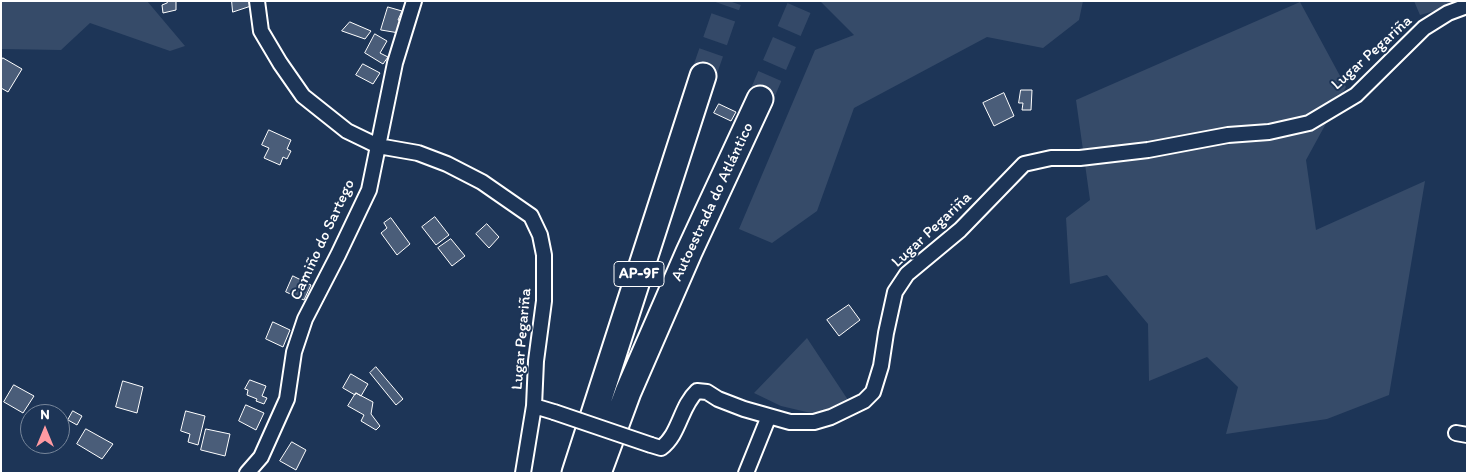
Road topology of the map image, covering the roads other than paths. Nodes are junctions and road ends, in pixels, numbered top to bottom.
1 (257, 1) edge
2 (414, 1) edge
3 (1467, 6) edge
4 (703, 76) tunnel mouth
5 (760, 99) tunnel mouth
6 (378, 146) junction
7 (534, 406) junction
8 (769, 416) junction
9 (247, 473) edge
10 (523, 473) edge
11 (575, 473) edge
12 (598, 473) edge
13 (746, 473) edge

1 - 6 street
2 - 6 street, Camiño do Sartego
3 - 8 street, Lugar Pegariña
4 - 11 highway, AP-9F
5 - 12 highway, Autoestrada do Atlántico / AP-9F
6 - 7 street, Lugar Pegariña
6 - 9 street, Camiño do Sartego
7 - 8 street, Lugar Pegariña, bridge
7 - 10 street
8 - 13 street

